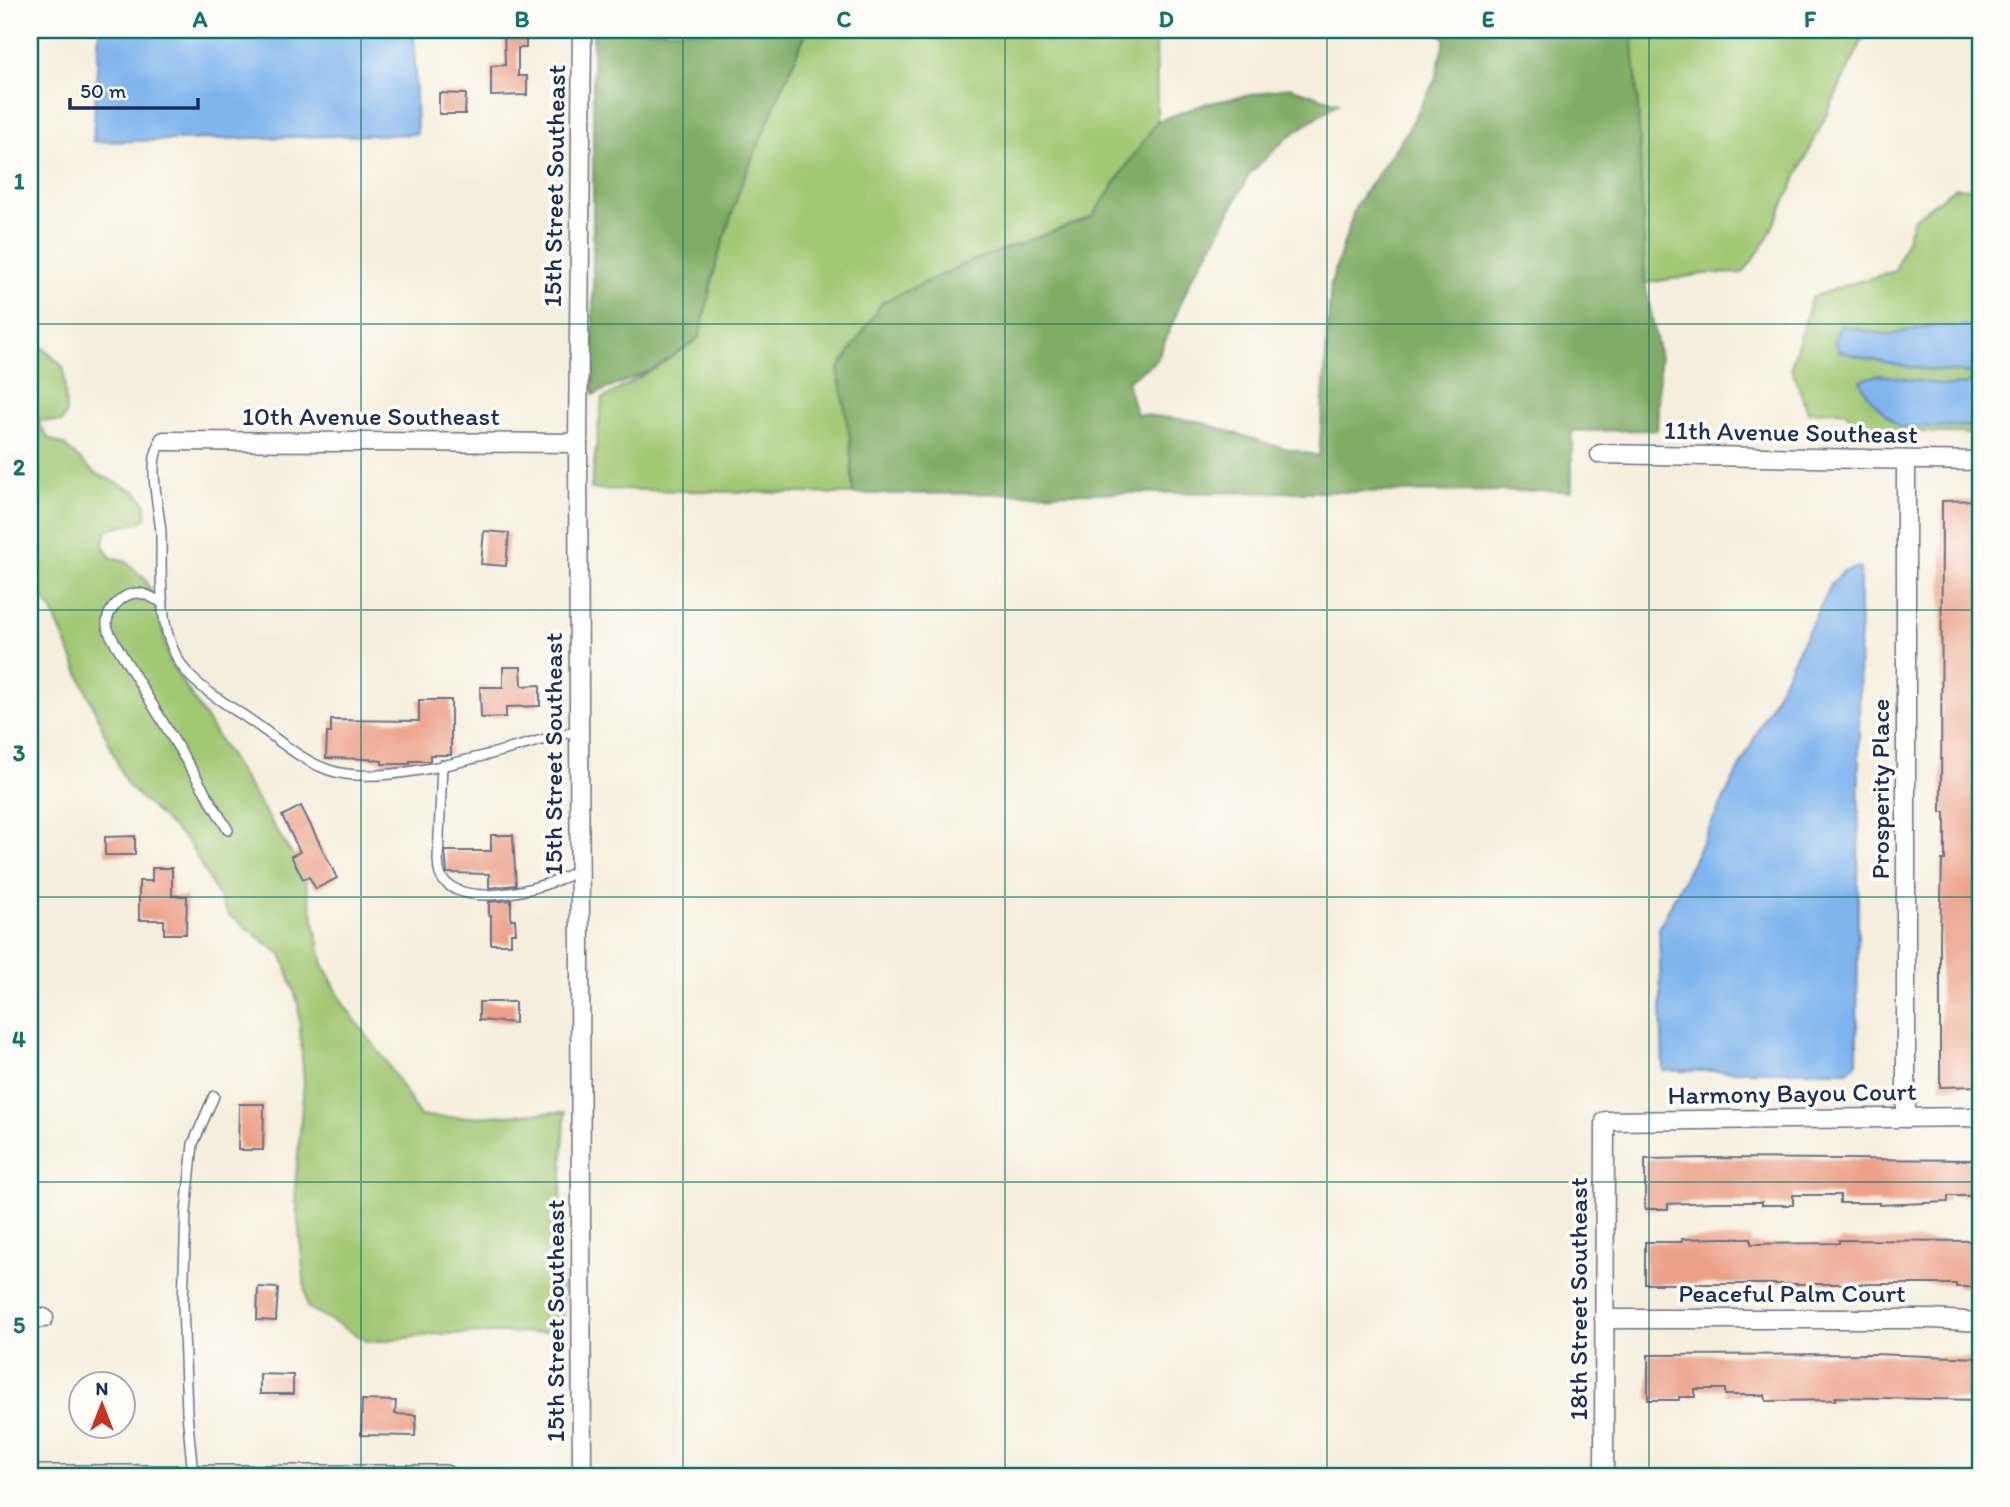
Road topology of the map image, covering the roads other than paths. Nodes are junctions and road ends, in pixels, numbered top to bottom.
1 (582, 30) edge
2 (164, 441) joint
3 (578, 443) junction
4 (1600, 454) dead end
5 (1906, 461) junction
6 (1980, 461) edge
7 (163, 603) junction
8 (579, 730) junction
9 (442, 765) junction
10 (228, 830) dead end
11 (579, 870) junction
12 (214, 1096) dead end
13 (1906, 1118) junction
14 (1980, 1118) edge
15 (1605, 1121) joint
16 (1604, 1319) junction
17 (1980, 1322) edge
18 (194, 1476) edge
19 (30, 1477) edge
20 (445, 1477) edge
21 (582, 1477) edge
22 (1604, 1477) edge

1 - 3 street, 15th Street Southeast
2 - 3 street, 10th Avenue Southeast
2 - 7 lane
3 - 8 street, 15th Street Southeast
4 - 5 street, 11th Avenue Southeast
5 - 6 street, 11th Avenue Southeast
5 - 13 street, Prosperity Place
7 - 9 lane
7 - 10 lane
8 - 9 lane
8 - 11 street, 15th Street Southeast
9 - 11 lane
11 - 21 street, 15th Street Southeast
12 - 18 lane
13 - 14 street, Harmony Bayou Court
13 - 15 street, Harmony Bayou Court
15 - 16 street, 18th Street Southeast
16 - 17 street, Peaceful Palm Court
16 - 22 street, 18th Street Southeast
18 - 19 street
18 - 20 street

